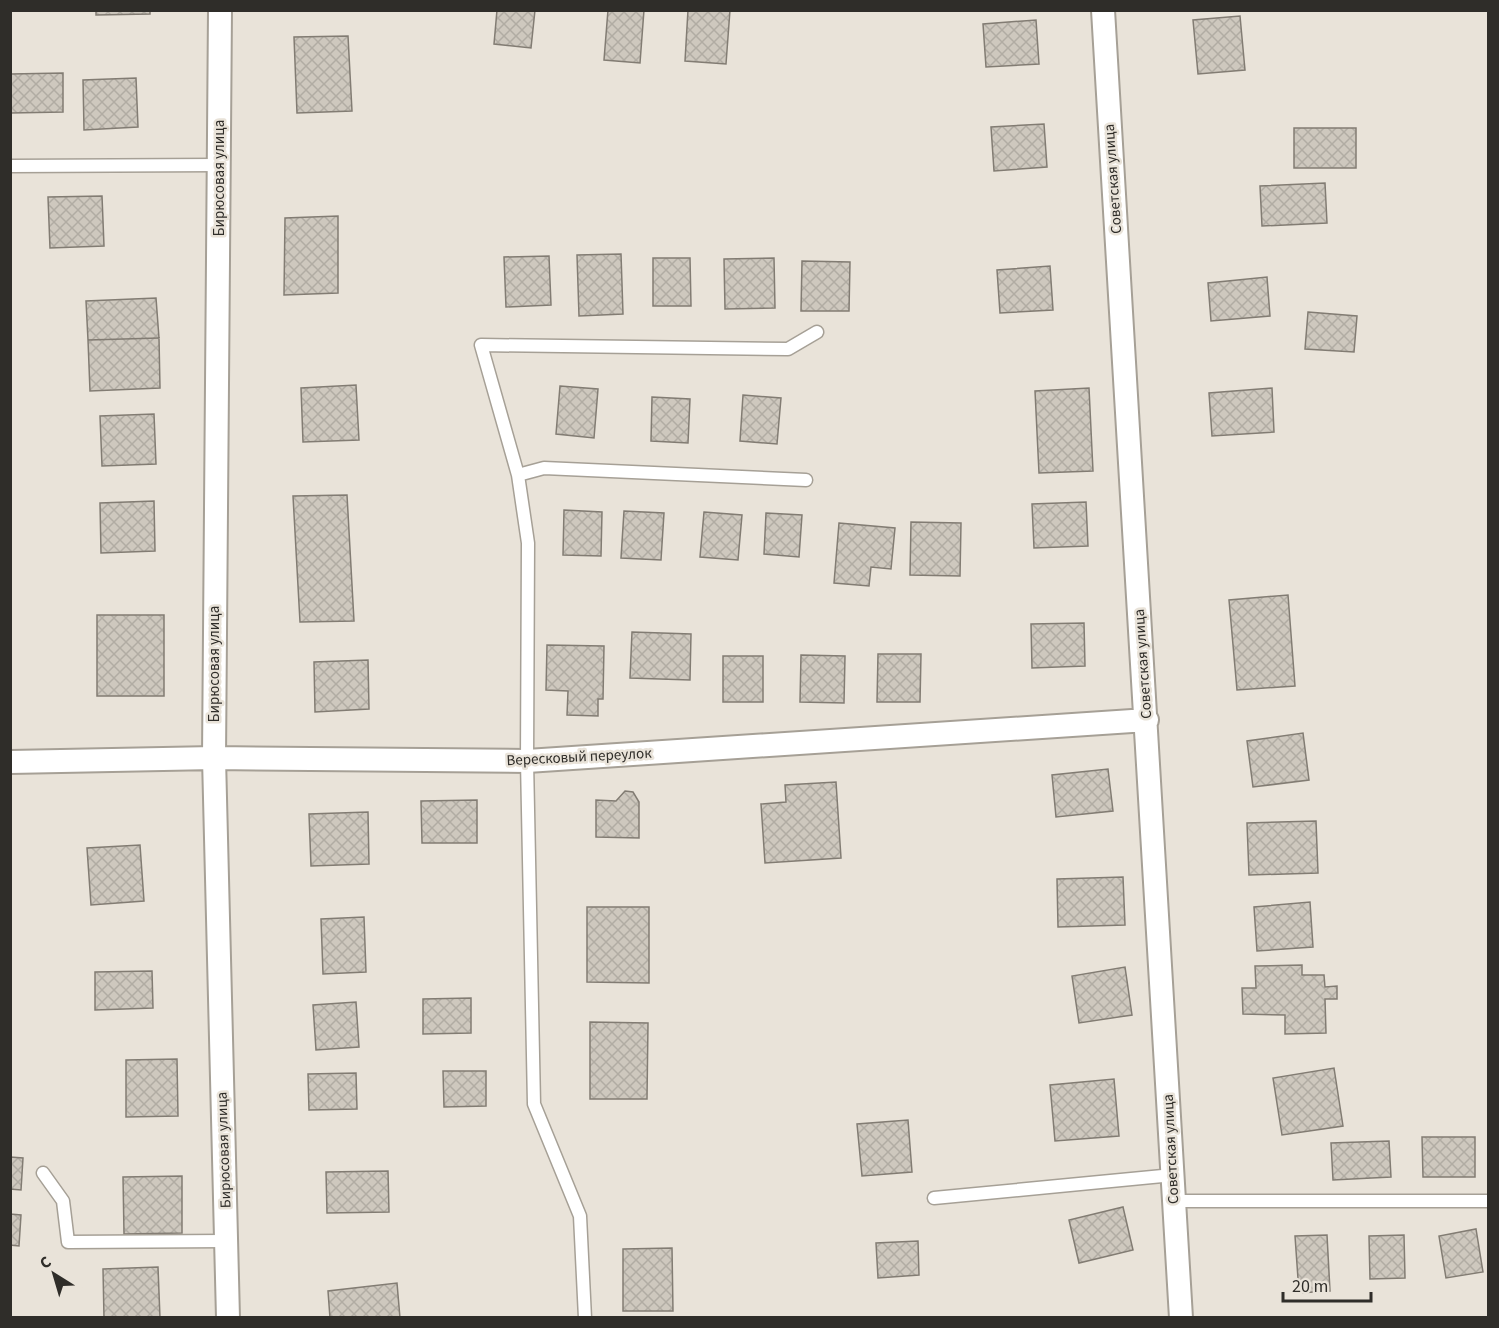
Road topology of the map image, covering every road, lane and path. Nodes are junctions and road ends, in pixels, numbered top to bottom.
1 (220, 10) edge
2 (1103, 10) edge
3 (219, 165) junction
4 (10, 166) edge
5 (817, 332) dead end
6 (518, 474) junction
7 (806, 480) dead end
8 (1147, 720) junction
9 (214, 758) junction
10 (527, 761) junction
11 (10, 762) edge
12 (43, 1173) dead end
13 (1173, 1175) junction
14 (934, 1198) dead end
15 (1174, 1201) junction
16 (1488, 1201) edge
17 (226, 1241) junction
18 (228, 1317) edge
19 (585, 1317) edge
20 (1181, 1317) edge

1 - 3 street, Бирюсовая улица
2 - 8 street, Советская улица
3 - 4 lane
3 - 9 street, Бирюсовая улица
5 - 6 lane
6 - 7 lane
6 - 10 lane
8 - 10 street, Вересковый переулок
8 - 13 street, Советская улица
9 - 10 street, Вересковый переулок
9 - 11 street, Вересковый переулок
9 - 17 street, Бирюсовая улица
10 - 19 lane
12 - 17 lane
13 - 14 lane
13 - 15 street, Советская улица
15 - 16 lane
15 - 20 street, Советская улица
17 - 18 street, Бирюсовая улица

